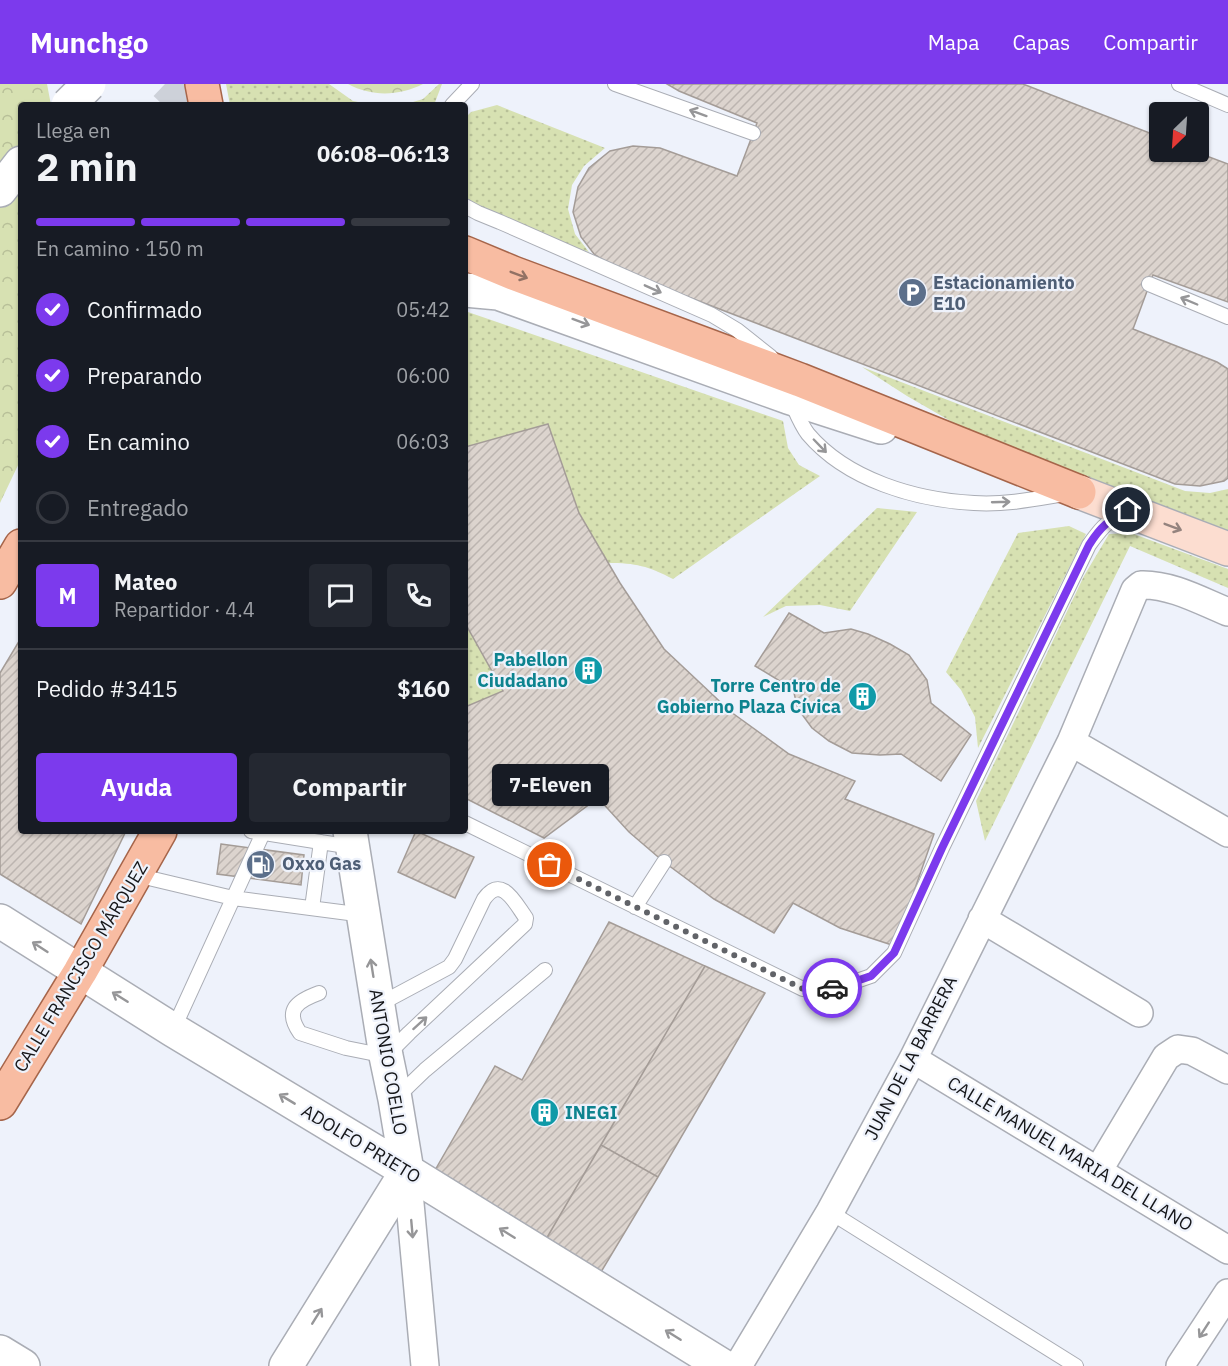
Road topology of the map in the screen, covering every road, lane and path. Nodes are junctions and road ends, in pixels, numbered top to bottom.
1 (73, 84) edge
2 (89, 84) edge
3 (202, 84) edge
4 (472, 84) edge
5 (615, 84) edge
6 (1179, 84) edge
7 (71, 102) edge
8 (76, 102) edge
9 (205, 102) edge
10 (455, 102) edge
11 (1228, 105) edge
12 (753, 133) dead end
13 (18, 167) edge
14 (0, 190) edge
15 (468, 208) edge
16 (468, 254) edge
17 (1149, 284) dead end
18 (468, 290) edge
19 (1228, 317) edge
20 (794, 388) junction
21 (1079, 492) junction
22 (1128, 510) junction
23 (1228, 549) edge
24 (18, 551) edge
25 (0, 582) edge
26 (1228, 612) edge
27 (1071, 742) junction
28 (468, 824) edge
29 (1228, 833) edge
30 (158, 834) edge
31 (256, 834) edge
32 (278, 834) edge
33 (341, 840) edge
34 (664, 862) dead end
35 (136, 875) junction
36 (233, 898) junction
37 (635, 907) junction
38 (312, 908) junction
39 (364, 915) junction
40 (982, 920) junction
41 (0, 921) edge
42 (448, 967) junction
43 (545, 970) dead end
44 (80, 972) junction
45 (456, 990) junction
46 (319, 993) dead end
47 (378, 1005) junction
48 (1139, 1013) dead end
49 (173, 1030) junction
50 (386, 1056) junction
51 (913, 1059) junction
52 (1228, 1070) edge
53 (395, 1100) junction
54 (0, 1103) edge
55 (407, 1171) junction
56 (1098, 1171) junction
57 (830, 1212) junction
58 (1228, 1250) edge
59 (1228, 1293) edge
60 (0, 1352) edge
61 (23, 1366) edge
62 (286, 1366) edge
63 (425, 1366) edge
64 (723, 1366) edge
65 (738, 1366) edge
66 (1076, 1366) edge
67 (1180, 1366) edge

1 - 8 main road
2 - 7 street, bridge
3 - 9 main road
4 - 10 lane
12 -> 5 lane
6 - 11 lane
13 - 14 street
15 -> 20 lane
16 -> 20 main road
19 -> 17 lane
18 -> 20 street
20 - 21 main road
20 -> 21 lane
21 - 22 main road
22 -> 23 main road
22 - 37 lane
24 - 25 main road
26 - 27 street, JUAN DE LA BARRERA
27 - 29 street
27 - 40 street, JUAN DE LA BARRERA
28 - 37 lane
30 - 35 main road, CALLE FRANCISCO MÁRQUEZ
31 - 36 lane
32 - 33 lane
33 - 38 lane
33 - 39 street, ANTONIO COELLO
34 - 37 lane
35 - 36 lane
35 - 44 main road, CALLE FRANCISCO MÁRQUEZ
36 - 38 lane
36 - 49 lane
38 - 39 lane
47 -> 39 street, ANTONIO COELLO
40 - 48 street
40 - 51 street, JUAN DE LA BARRERA
44 -> 41 street, ADOLFO PRIETO
42 - 45 lane
42 - 45 lane
42 - 47 lane
43 - 53 lane
49 -> 44 street, ADOLFO PRIETO
44 - 54 main road, CALLE FRANCISCO MÁRQUEZ
50 -> 45 lane
46 - 50 lane
47 - 50 street, ANTONIO COELLO
55 -> 49 street, ADOLFO PRIETO
50 - 53 street, ANTONIO COELLO
51 - 56 street, CALLE MANUEL MARIA DEL LLANO
51 - 57 street, JUAN DE LA BARRERA
52 - 56 street
53 - 55 street, ANTONIO COELLO
62 -> 55 street
55 -> 63 street, ANTONIO COELLO
64 -> 55 street, ADOLFO PRIETO
56 - 58 street, CALLE MANUEL MARIA DEL LLANO
57 - 65 street, JUAN DE LA BARRERA
57 - 66 lane
59 -> 67 street
60 - 61 street

